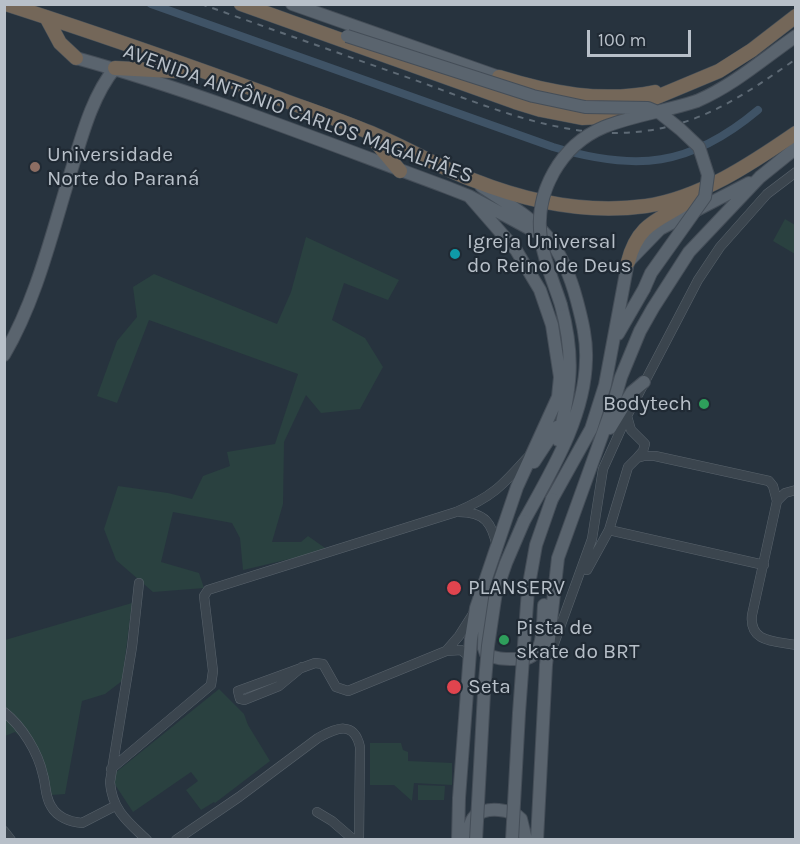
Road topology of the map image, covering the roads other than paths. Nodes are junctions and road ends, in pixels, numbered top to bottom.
1 (6, 4) edge
2 (241, 4) edge
3 (292, 4) edge
4 (795, 16) edge
5 (46, 17) junction
6 (337, 20) junction
7 (326, 35) junction
8 (347, 36) junction
9 (795, 36) edge
10 (76, 58) joint
11 (108, 67) junction
12 (212, 74) junction
13 (500, 77) joint
14 (695, 81) junction
15 (366, 131) junction
16 (795, 133) edge
17 (795, 148) edge
18 (400, 171) junction
19 (795, 172) edge
20 (760, 177) junction
21 (473, 180) junction
22 (713, 183) junction
23 (470, 196) junction
24 (545, 234) junction
25 (628, 262) junction
26 (644, 289) junction
27 (614, 340) junction
28 (636, 342) junction
29 (4, 355) edge
30 (644, 382) junction
31 (566, 410) junction
32 (627, 416) junction
33 (603, 435) junction
34 (530, 454) junction
35 (637, 458) junction
36 (550, 473) junction
37 (517, 488) junction
38 (795, 490) edge
39 (777, 501) junction
40 (456, 512) junction
41 (609, 530) junction
42 (497, 550) junction
43 (558, 558) junction
44 (764, 565) junction
45 (140, 583) dead end
46 (484, 584) junction
47 (575, 590) junction
48 (476, 608) junction
49 (795, 645) edge
50 (446, 651) junction
51 (470, 657) junction
52 (546, 665) junction
53 (302, 667) junction
54 (4, 712) edge
55 (111, 769) junction
56 (115, 806) junction
57 (317, 812) dead end
58 (4, 831) edge
59 (11, 840) edge
60 (147, 840) edge
61 (176, 840) edge
62 (354, 840) edge
63 (359, 840) edge
64 (458, 840) edge
65 (468, 840) edge
66 (476, 840) edge
67 (512, 840) edge
68 (526, 840) edge
69 (537, 840) edge

1 - 5 highway, AVENIDA ANTÔNIO CARLOS MAGALHÃES
2 - 7 highway
3 - 6 main road
4 - 14 highway
5 - 10 highway
5 - 12 highway, AVENIDA ANTÔNIO CARLOS MAGALHÃES
6 - 8 main road
6 - 13 main road
7 - 8 main road
7 - 14 highway
8 - 26 main road, bridge
9 - 31 main road, AVENIDA ANTÔNIO CARLOS MAGALHÃES, bridge
10 - 11 main road, AVENIDA ANTÔNIO CARLOS MAGALHÃES
11 - 12 highway
11 - 18 main road, AVENIDA ANTÔNIO CARLOS MAGALHÃES
11 - 29 main road
12 - 15 highway, AVENIDA ANTÔNIO CARLOS MAGALHÃES
13 - 14 highway
15 - 18 highway
15 - 21 highway, AVENIDA ANTÔNIO CARLOS MAGALHÃES
16 - 22 highway
17 - 20 main road
18 - 23 main road, AVENIDA ANTÔNIO CARLOS MAGALHÃES
19 - 30 street
20 - 25 main road
20 - 28 main road
21 - 22 highway
21 - 24 main road, AVENIDA ANTÔNIO CARLOS MAGALHÃES
22 - 25 highway
23 - 24 main road
23 - 34 main road, AVENIDA ANTÔNIO CARLOS MAGALHÃES
24 - 36 main road, AVENIDA ANTÔNIO CARLOS MAGALHÃES
25 - 27 main road
26 - 27 main road
26 - 28 main road
27 - 67 main road, bridge
28 - 33 main road
30 - 32 street
30 - 33 main road
31 - 36 main road, AVENIDA ANTÔNIO CARLOS MAGALHÃES
31 - 37 main road
32 - 35 street
32 - 47 street
33 - 43 main road
34 - 37 main road, AVENIDA ANTÔNIO CARLOS MAGALHÃES
34 - 40 street
35 - 39 street
35 - 41 street
36 - 66 main road, AVENIDA ANTÔNIO CARLOS MAGALHÃES, bridge
37 - 42 main road, AVENIDA ANTÔNIO CARLOS MAGALHÃES
38 - 39 street
39 - 44 street
40 - 42 street
40 - 55 street
41 - 44 street
41 - 47 street
42 - 46 main road, AVENIDA ANTÔNIO CARLOS MAGALHÃES
43 - 46 main road
43 - 52 main road
44 - 49 street
45 - 55 street
46 - 48 main road, AVENIDA ANTÔNIO CARLOS MAGALHÃES
47 - 52 street
48 - 50 street
48 - 51 main road, AVENIDA ANTÔNIO CARLOS MAGALHÃES
50 - 51 street
50 - 53 street
51 - 64 main road, AVENIDA ANTÔNIO CARLOS MAGALHÃES
52 - 69 main road
53 - 53 street
54 - 56 street
55 - 56 street
56 - 60 street
57 - 62 street
58 - 59 street
61 - 63 street
65 - 68 main road

